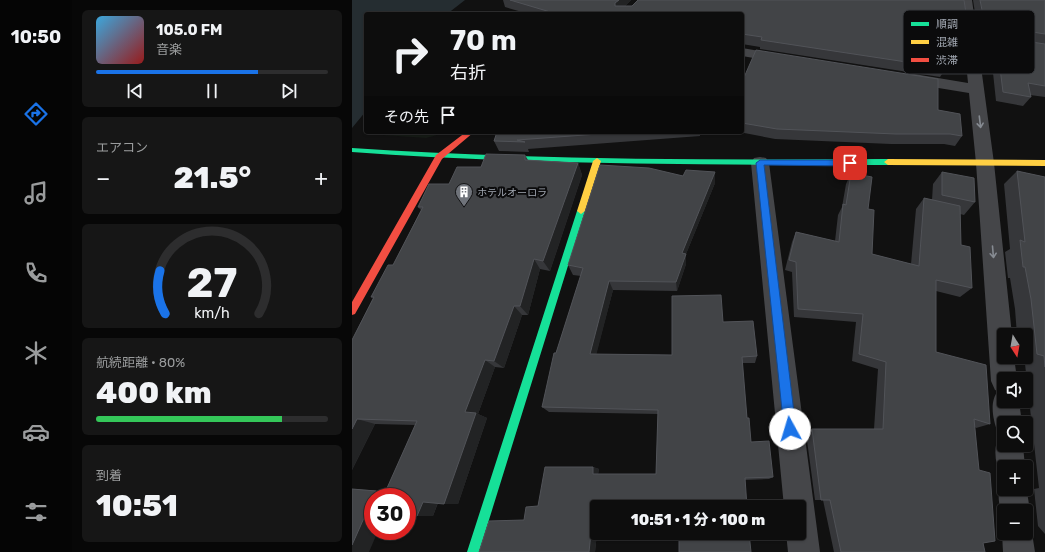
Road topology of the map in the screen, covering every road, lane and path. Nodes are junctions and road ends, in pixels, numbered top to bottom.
1 (966, 0) edge
2 (969, 10) edge
3 (744, 52) edge
4 (797, 61) edge
5 (977, 74) edge
6 (890, 76) edge
7 (976, 89) junction
8 (468, 134) edge
9 (352, 150) edge
10 (439, 157) junction
11 (597, 161) junction
12 (760, 163) junction
13 (986, 163) junction
14 (1045, 163) edge
15 (352, 311) edge
16 (1003, 372) edge
17 (798, 500) edge
18 (803, 540) edge
19 (1018, 540) edge
20 (473, 552) edge
21 (804, 552) edge
22 (1019, 552) edge

1 - 2 street
3 - 4 street
5 - 7 street
6 - 7 street
7 -> 13 street
8 - 10 street
9 - 10 street
10 - 11 street
10 - 15 street
11 - 12 street
11 - 20 street
12 - 13 street
12 - 17 street
13 - 14 street
13 -> 16 street
18 - 21 street
19 - 22 street

